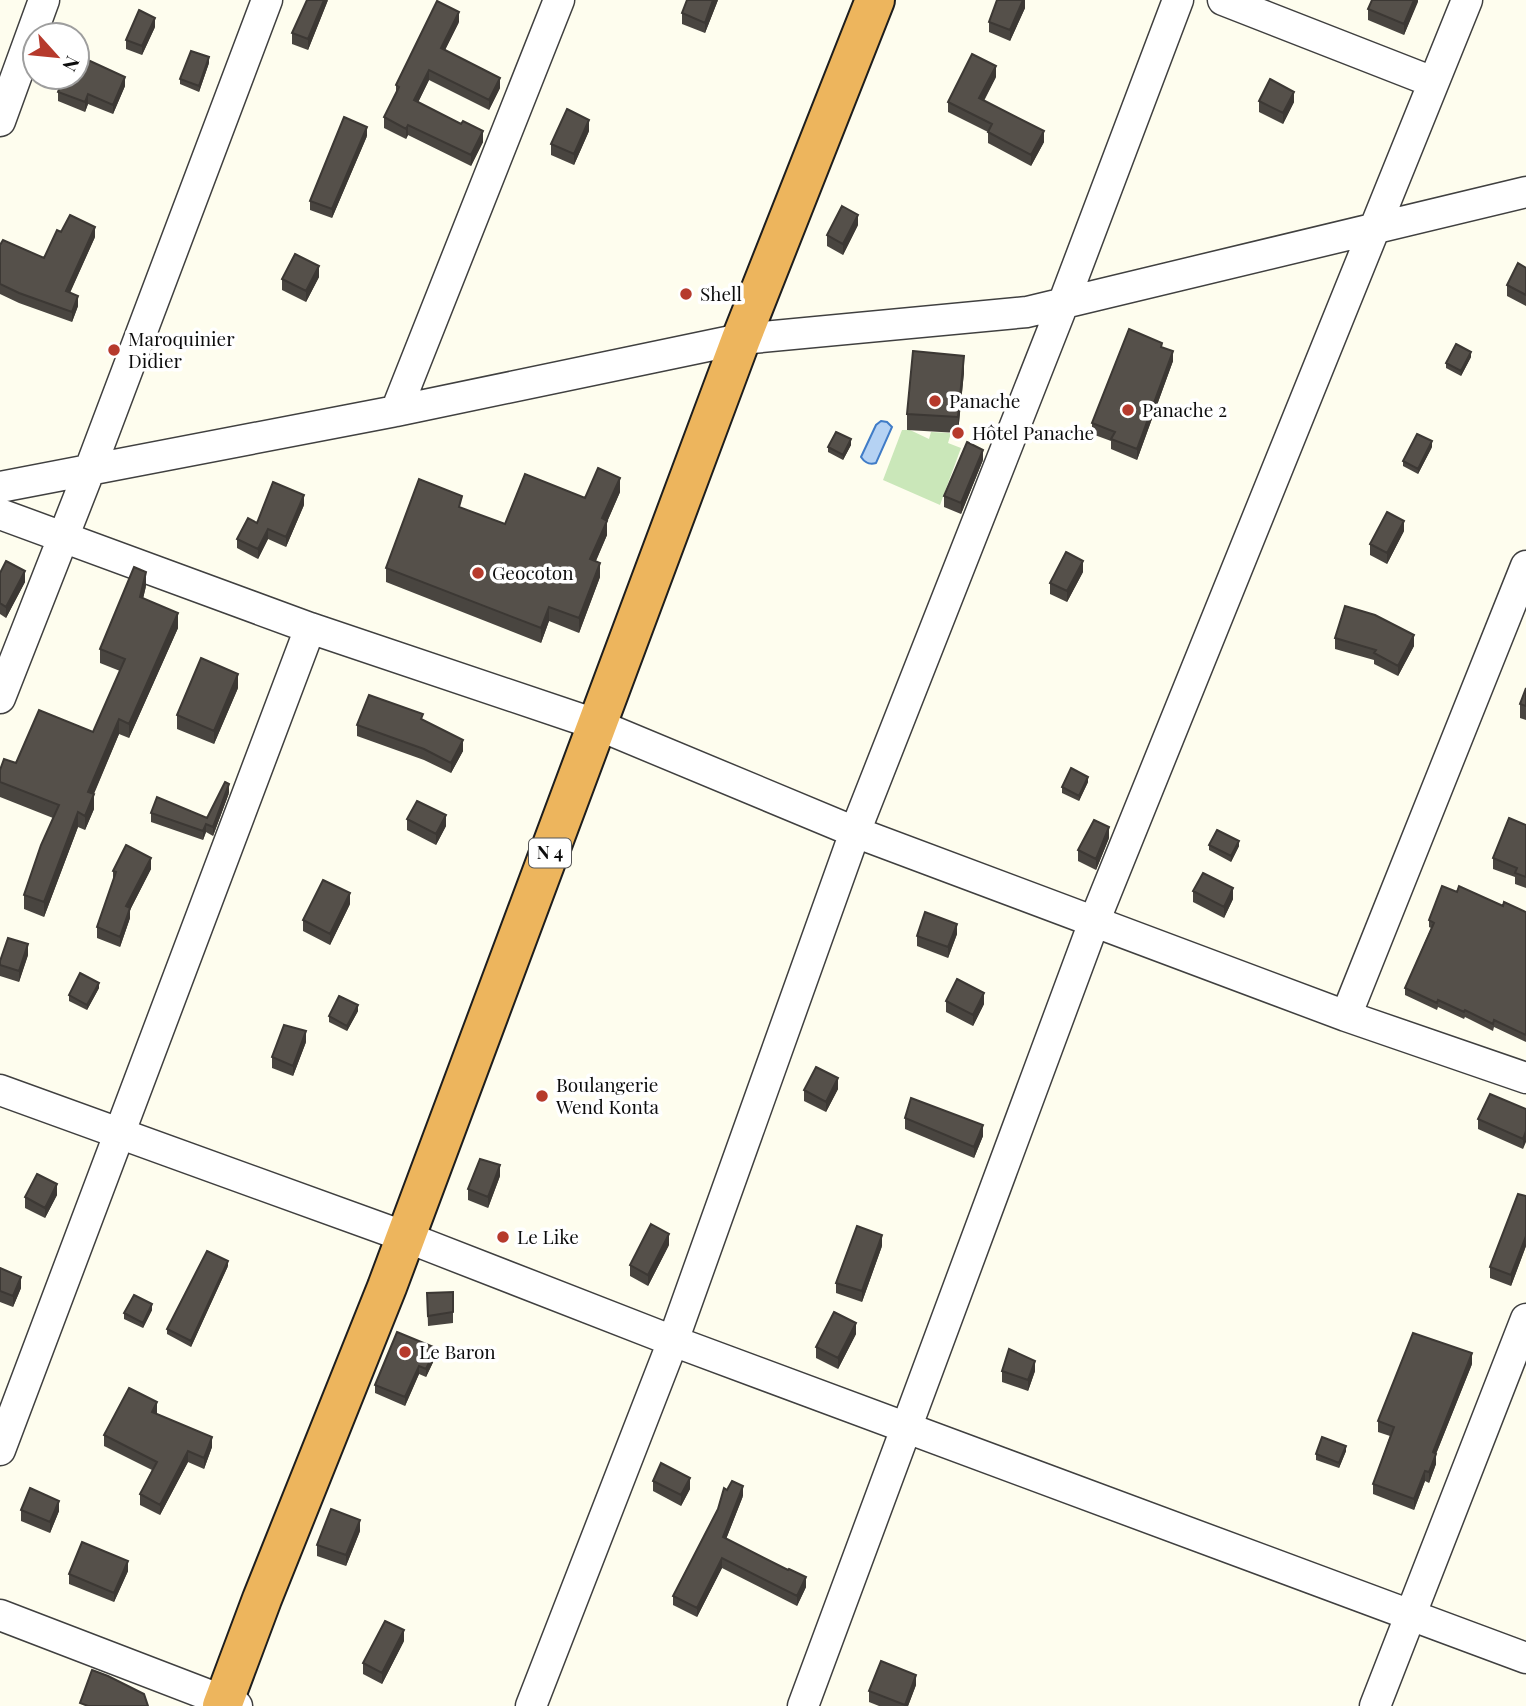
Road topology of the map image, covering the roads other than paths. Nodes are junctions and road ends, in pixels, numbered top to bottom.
1 (267, 0) edge
2 (559, 0) edge
3 (875, 0) edge
4 (1178, 0) edge
5 (1223, 0) edge
6 (1466, 0) edge
7 (40, 1) edge
8 (1433, 82) junction
9 (0, 121) edge
10 (1526, 192) edge
11 (1375, 229) junction
12 (1063, 303) junction
13 (741, 339) junction
14 (396, 411) junction
15 (90, 469) junction
16 (0, 487) edge
17 (0, 514) edge
18 (64, 536) junction
19 (1526, 566) edge
20 (310, 628) junction
21 (0, 698) edge
22 (598, 725) junction
23 (855, 832) junction
24 (1094, 922) junction
25 (1346, 1016) junction
26 (1526, 1078) edge
27 (0, 1090) edge
28 (120, 1135) junction
29 (406, 1237) junction
30 (1526, 1319) edge
31 (673, 1341) junction
32 (907, 1428) junction
33 (0, 1450) edge
34 (0, 1615) edge
35 (1411, 1616) junction
36 (1526, 1658) edge
37 (228, 1704) edge
38 (531, 1706) edge
39 (803, 1706) edge
40 (1375, 1706) edge

1 - 15 street
2 - 14 street
3 - 13 highway, N 4
4 - 12 street
5 - 8 street
6 - 8 street
7 - 9 street
8 - 11 street
10 - 11 street
11 - 12 street
11 - 24 street
12 - 13 street
12 - 23 street
13 - 14 street
13 - 22 highway, N 4
14 - 15 street
15 - 16 street
15 - 18 street
17 - 18 street
18 - 20 street
18 - 21 street
19 - 25 street
20 - 22 street
20 - 28 street
22 - 23 street
22 - 29 highway, N 4
23 - 24 street
23 - 31 street
24 - 25 street
24 - 32 street
25 - 26 street
27 - 28 street
28 - 29 street
28 - 33 street
29 - 31 street
29 - 37 highway, N 4
30 - 35 street
31 - 32 street
31 - 38 street
32 - 35 street
32 - 39 street
34 - 37 street
35 - 36 street
35 - 40 street

